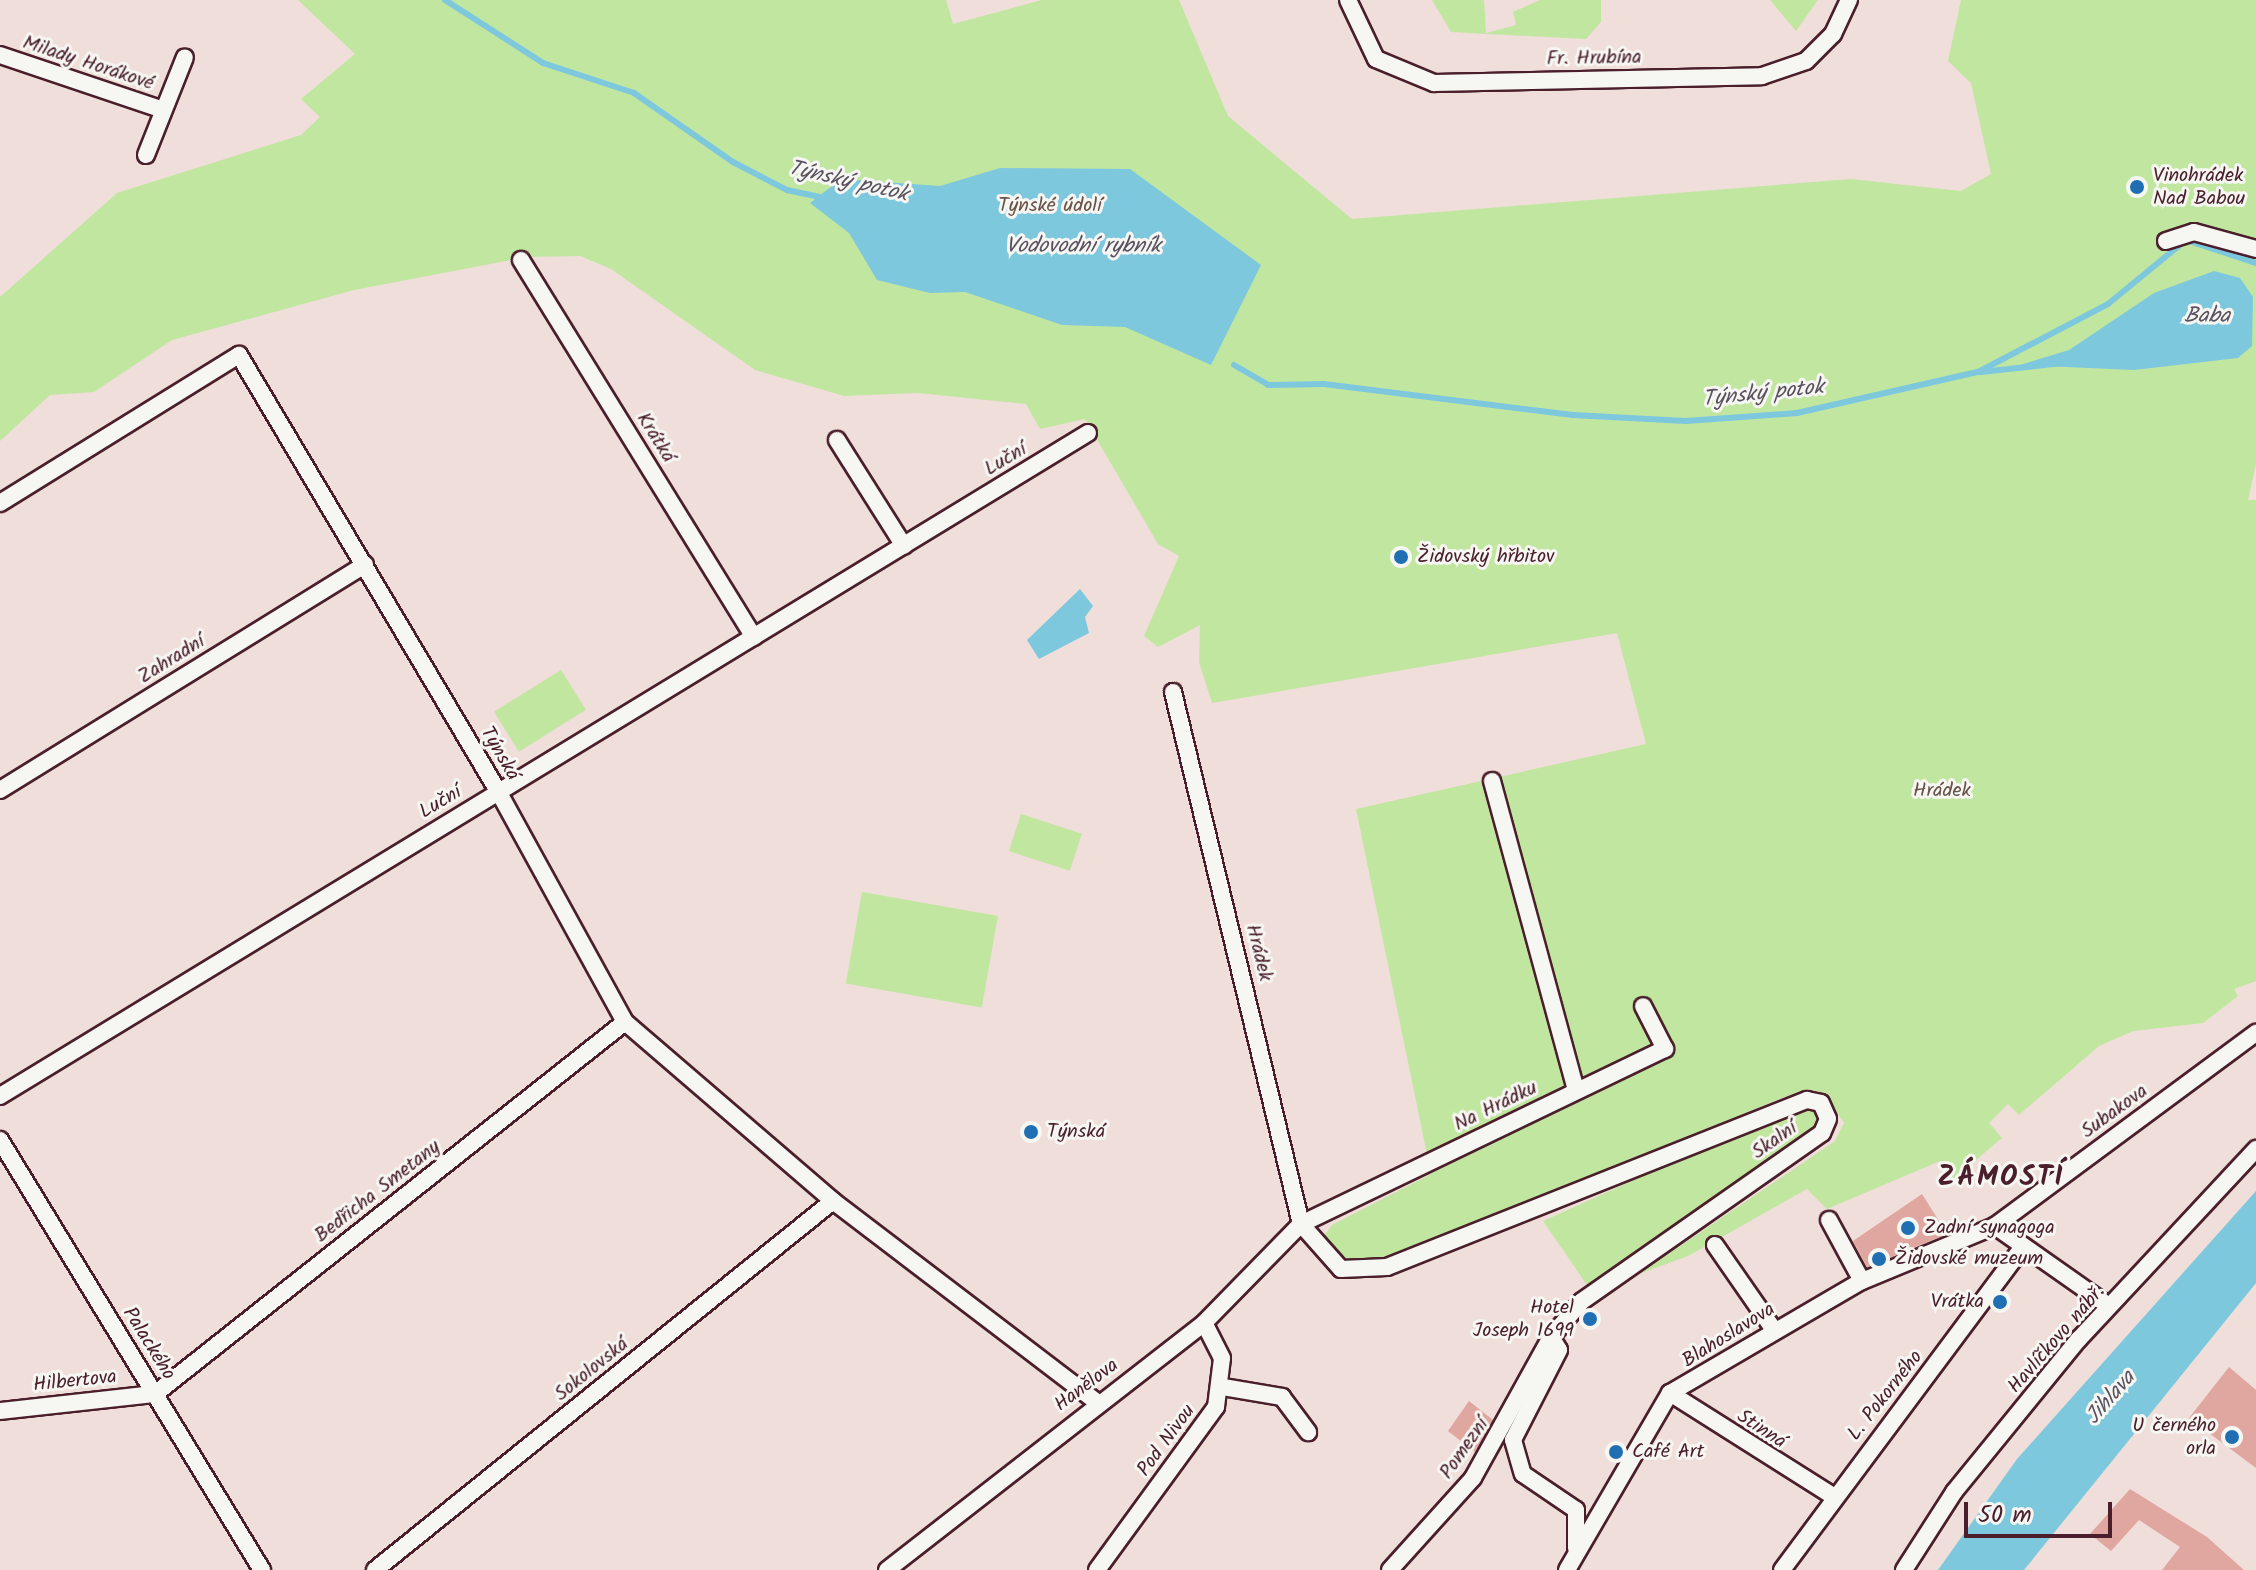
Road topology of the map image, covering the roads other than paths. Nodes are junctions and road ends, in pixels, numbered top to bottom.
1 (1348, 0) edge
2 (1849, 0) edge
3 (0, 55) edge
4 (185, 57) dead end
5 (163, 110) junction
6 (146, 155) dead end
7 (2166, 241) dead end
8 (2256, 249) edge
9 (521, 260) dead end
10 (1088, 433) dead end
11 (837, 440) dead end
12 (0, 503) edge
13 (904, 546) junction
14 (365, 565) junction
15 (754, 637) junction
16 (1173, 692) dead end
17 (1492, 781) dead end
18 (0, 790) edge
19 (498, 791) junction
20 (1643, 1006) dead end
21 (625, 1022) junction
22 (2256, 1033) edge
23 (1576, 1090) junction
24 (0, 1096) edge
25 (0, 1140) edge
26 (2256, 1149) edge
27 (833, 1201) junction
28 (1829, 1220) dead end
29 (1301, 1224) junction
30 (1995, 1226) junction
31 (1715, 1245) dead end
32 (2023, 1247) junction
33 (1862, 1281) junction
34 (2109, 1306) junction
35 (1204, 1323) junction
36 (1774, 1330) junction
37 (1551, 1337) junction
38 (1223, 1387) junction
39 (1670, 1393) junction
40 (155, 1394) junction
41 (1097, 1402) junction
42 (0, 1411) edge
43 (1308, 1432) dead end
44 (1833, 1496) junction
45 (1576, 1550) junction
46 (262, 1570) edge
47 (375, 1570) edge
48 (887, 1570) edge
49 (1097, 1570) edge
50 (1390, 1570) edge
51 (1567, 1570) edge
52 (1782, 1570) edge
53 (1904, 1570) edge

1 - 2 street, Fr. Hrubína
3 - 5 street, Milady Horákové
4 - 5 street, Milady Horákové
5 - 6 street, Milady Horákové
7 - 8 street
9 - 15 street, Krátká
10 - 13 street, Luční
11 - 13 street
12 - 14 street, Týnská
13 - 15 street, Luční
14 - 18 street, Zahradní
14 - 19 street, Týnská
15 - 19 street, Luční
16 - 29 street, Hrádek
17 - 23 street
19 - 21 street, Týnská
19 - 24 street, Luční
20 - 23 street, Na Hrádku
21 - 27 street, Týnská
21 - 40 street, Bedřicha Smetany
22 - 30 street, Subakova
23 - 29 street, Na Hrádku
25 - 40 street, Palackého
26 - 34 street, Havlíčkovo nábř.
27 - 41 street, Týnská
27 - 47 street, Sokolovská
28 - 33 street
29 - 35 street, Hanělova
29 - 37 street, Skalní
30 - 32 street
30 - 33 street, Blahoslavova
31 - 36 street
32 - 34 street
32 - 44 street, L. Pokorného
33 - 36 street, Blahoslavova
34 - 53 street, Havlíčkovo nábř.
35 - 38 street
35 - 41 street, Hanělova
36 - 39 street, Blahoslavova
37 - 45 street
37 - 50 street, Pomezní
38 - 43 street
38 - 49 street, Pod Nivou
39 - 44 street, Stinná
39 - 45 street, Blahoslavova
40 - 42 street, Hilbertova
40 - 46 street, Palackého
41 - 48 street, Hanělova
44 - 52 street, L. Pokorného
45 - 51 street, Blahoslavova

